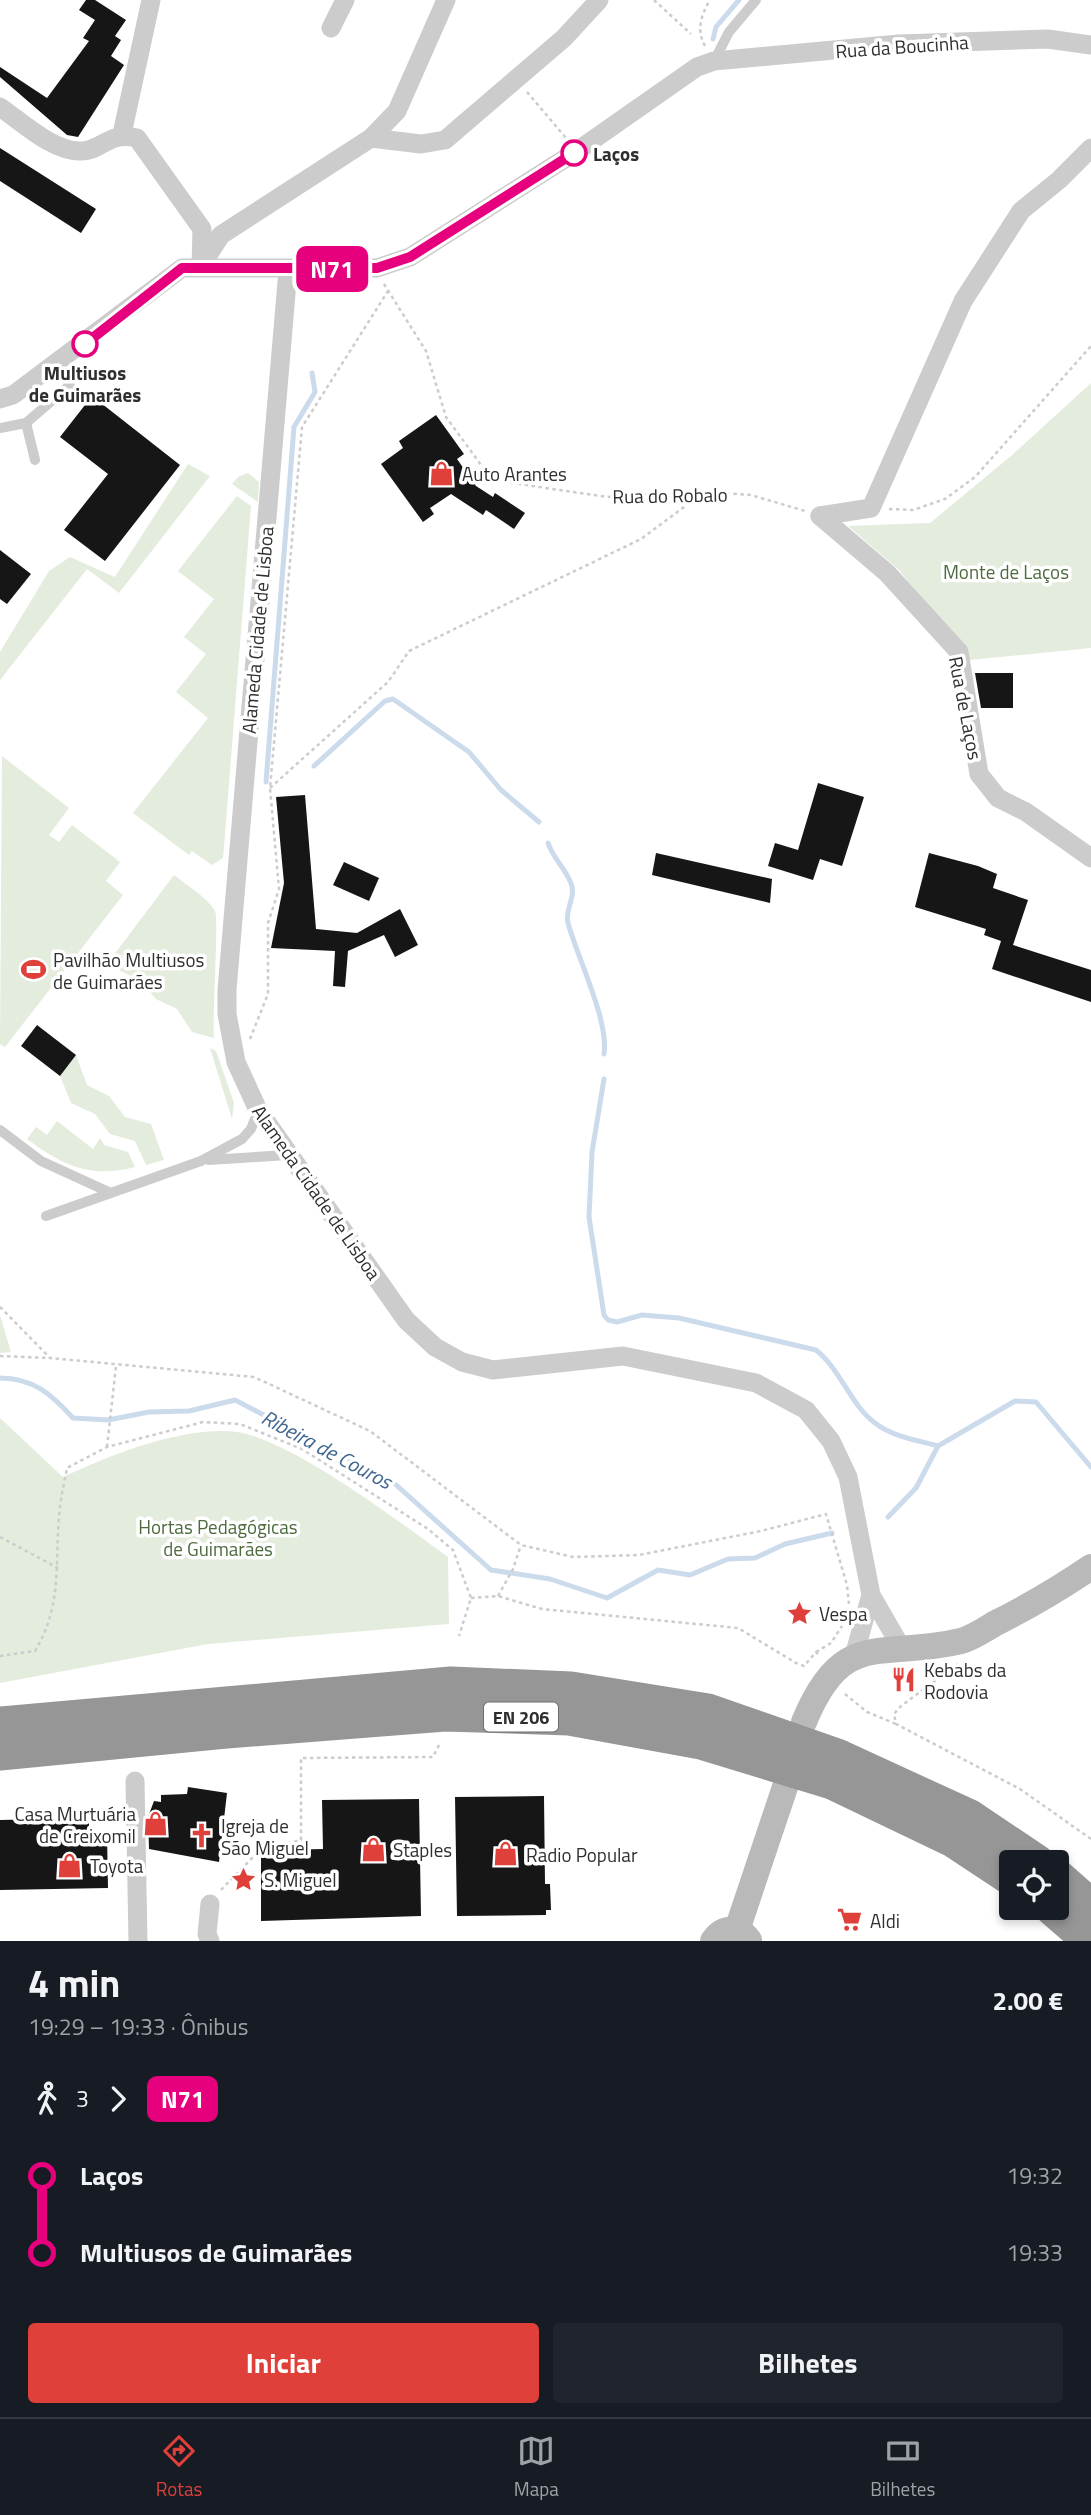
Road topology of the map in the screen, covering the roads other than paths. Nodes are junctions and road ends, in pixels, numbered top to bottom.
1 (151, 0) edge
2 (345, 0) edge
3 (446, 0) edge
4 (599, 0) edge
5 (756, 0) edge
6 (331, 28) dead end
7 (1091, 46) edge
8 (714, 61) junction
9 (0, 107) edge
10 (122, 134) junction
11 (371, 138) junction
12 (1091, 148) edge
13 (201, 266) junction
14 (288, 270) junction
15 (70, 385) dead end
16 (0, 399) edge
17 (26, 423) junction
18 (0, 428) edge
19 (35, 460) dead end
20 (1091, 858) edge
21 (258, 1110) junction
22 (0, 1130) edge
23 (287, 1155) junction
24 (201, 1161) junction
25 (111, 1194) junction
26 (46, 1216) dead end
27 (1091, 1567) edge
28 (870, 1595) junction
29 (901, 1647) junction
30 (854, 1656) junction
31 (804, 1722) dead end
32 (0, 1724) edge
33 (0, 1753) edge
34 (135, 1781) dead end
35 (786, 1784) dead end
36 (1019, 1850) edge
37 (999, 1870) edge
38 (1069, 1886) edge
39 (210, 1904) road end
40 (1091, 1906) edge
41 (1066, 1920) edge
42 (743, 1935) edge
43 (138, 1941) edge
44 (210, 1941) edge
45 (713, 1941) edge
46 (1090, 1941) edge

1 - 10 street
2 - 6 street
3 - 11 street
4 - 11 street
5 - 8 lane
7 - 8 street, Rua da Boucinha
8 - 14 street
9 - 10 street
10 - 13 street
11 - 13 street
12 - 20 street, Rua de Laços
13 - 14 street
13 - 16 street
14 - 21 street, Alameda Cidade de Lisboa
15 - 17 lane
17 - 18 lane
17 - 19 lane
21 - 23 street, Alameda Cidade de Lisboa
21 - 24 lane
22 - 25 lane
23 - 24 lane
23 - 28 street, Alameda Cidade de Lisboa
24 - 25 lane
25 - 26 lane
27 - 29 street
28 - 29 street, Alameda Cidade de Lisboa
28 - 30 street, Alameda Cidade de Lisboa
29 - 30 street
30 - 31 street
32 - 36 highway, EN 206
33 - 37 highway, EN 206
34 - 43 street
35 - 42 street
38 - 40 highway
39 - 44 street
41 - 46 highway
42 - 45 street

